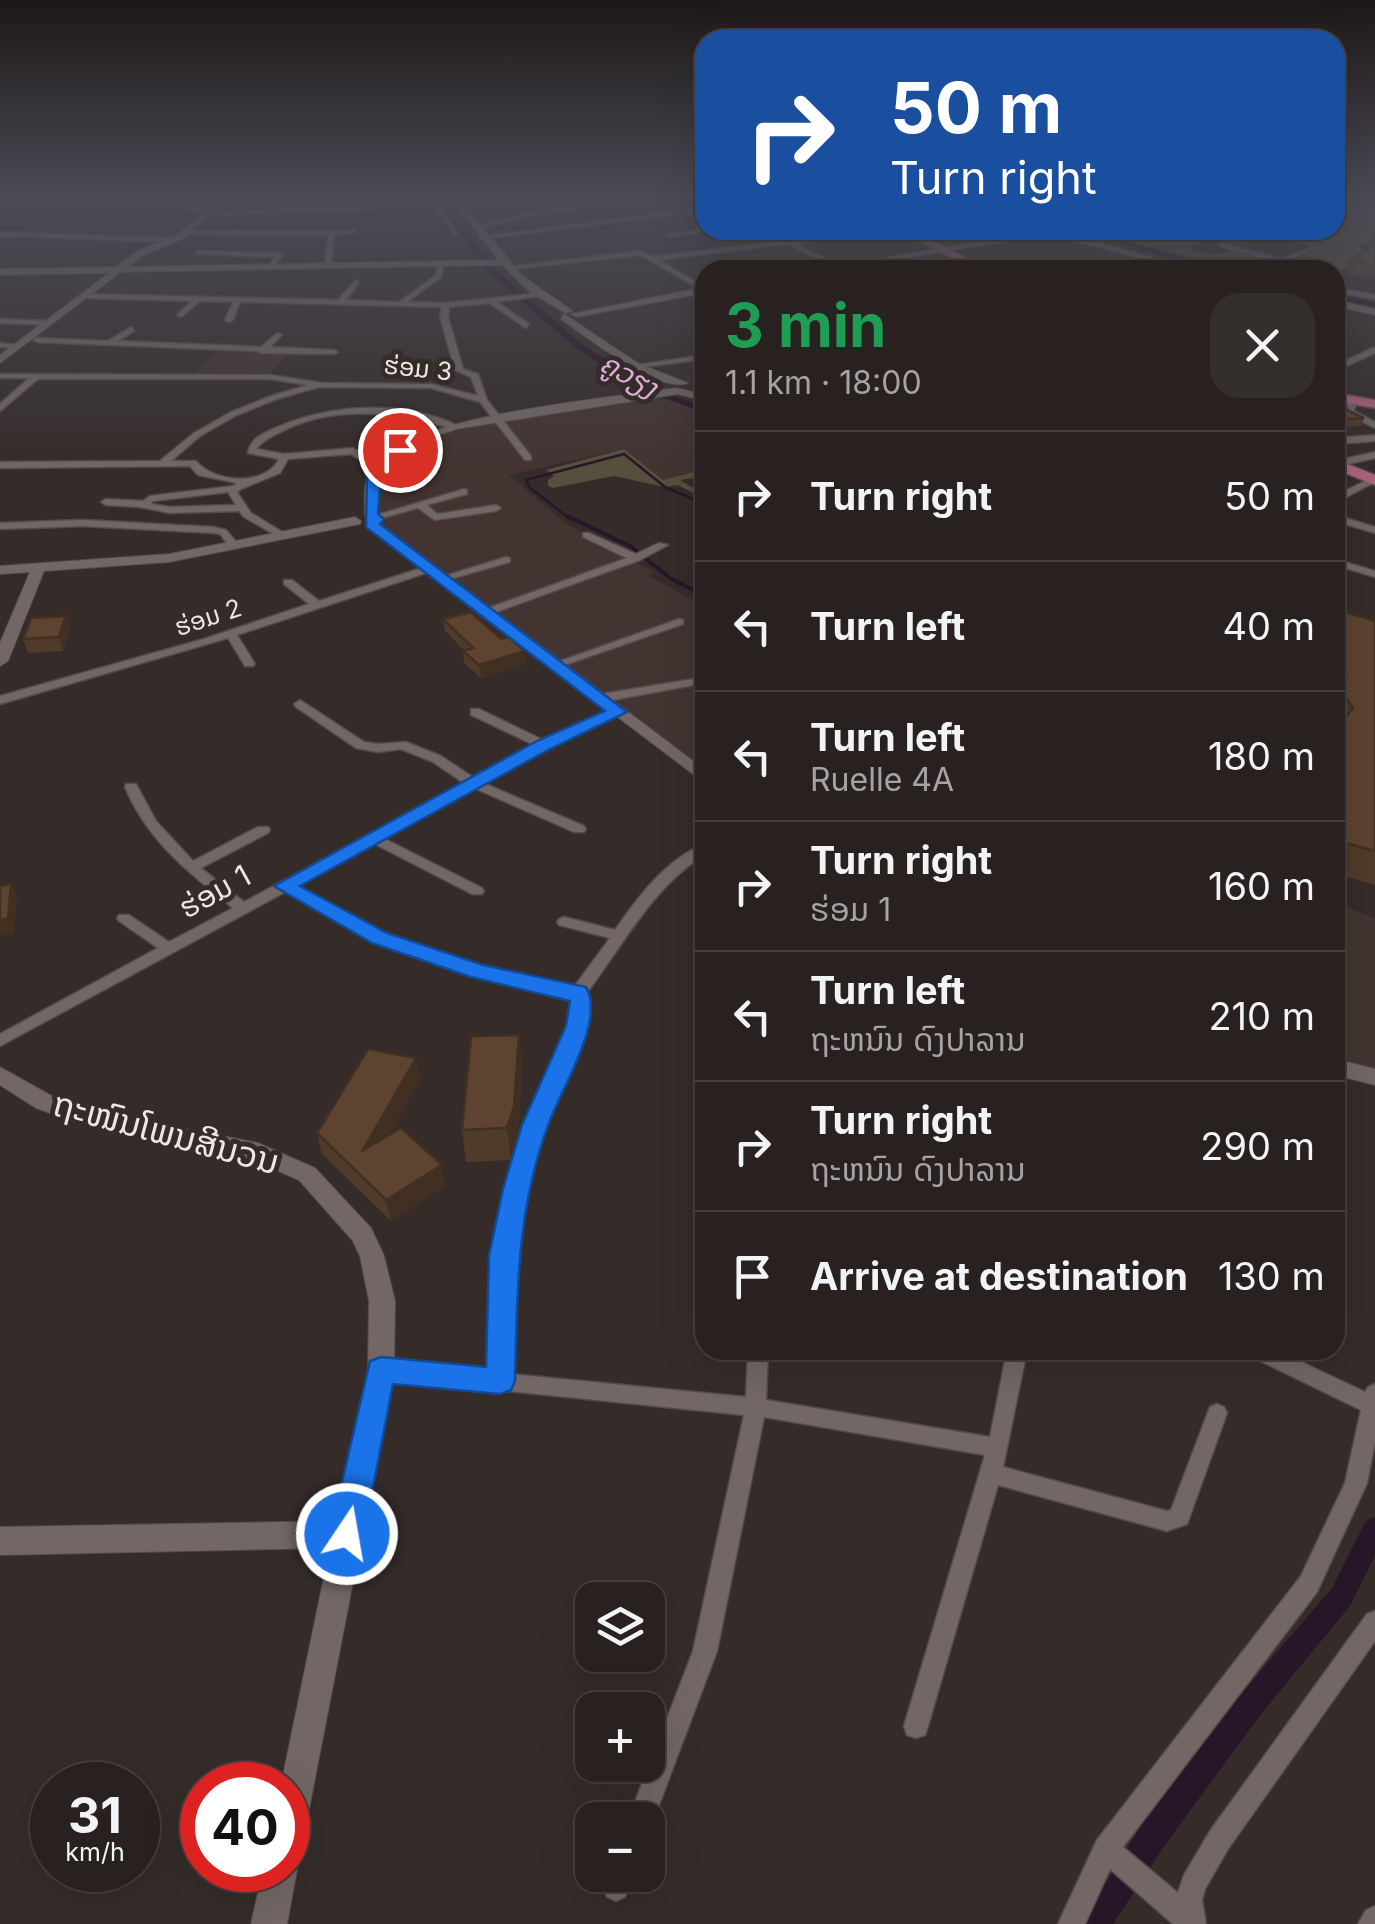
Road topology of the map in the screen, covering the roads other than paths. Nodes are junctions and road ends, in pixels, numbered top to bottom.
1 (94, 288) edge
2 (162, 288) edge
3 (351, 288) edge
4 (423, 288) edge
5 (531, 288) edge
6 (695, 292) edge
7 (1345, 292) edge
8 (539, 295) junction
9 (83, 296) junction
10 (1375, 297) edge
11 (148, 298) junction
12 (197, 300) junction
13 (237, 300) junction
14 (491, 301) junction
15 (340, 302) junction
16 (400, 304) junction
17 (446, 305) junction
18 (1345, 306) edge
19 (1375, 312) edge
20 (568, 314) junction
21 (181, 315) dead end
22 (229, 320) dead end
23 (0, 321) edge
24 (49, 323) junction
25 (526, 326) dead end
26 (132, 329) dead end
27 (278, 335) dead end
28 (36, 340) dead end
29 (110, 343) junction
30 (0, 345) edge
31 (18, 346) junction
32 (261, 351) junction
33 (695, 351) edge
34 (1374, 351) edge
35 (293, 352) junction
36 (334, 352) dead end
37 (665, 356) dead end
38 (695, 357) edge
39 (685, 359) junction
40 (0, 360) edge
41 (695, 364) edge
42 (1345, 364) edge
43 (636, 366) junction
44 (0, 376) edge
45 (35, 377) junction
46 (270, 377) junction
47 (323, 385) junction
48 (674, 388) junction
49 (695, 393) edge
50 (1345, 398) edge
51 (483, 400) junction
52 (1345, 401) edge
53 (1375, 404) edge
54 (0, 408) edge
55 (500, 418) junction
56 (1375, 425) edge
57 (454, 426) junction
58 (1375, 438) edge
59 (1345, 440) edge
60 (1375, 454) edge
61 (284, 457) junction
62 (528, 458) dead end
63 (385, 460) junction
64 (164, 462) junction
65 (1345, 462) edge
66 (0, 465) edge
67 (1345, 468) edge
68 (1374, 480) edge
69 (244, 482) junction
70 (232, 489) junction
71 (464, 492) dead end
72 (1345, 495) edge
73 (106, 502) dead end
74 (144, 504) junction
75 (420, 505) junction
76 (239, 508) junction
77 (496, 508) dead end
78 (368, 520) junction
79 (1345, 521) edge
80 (0, 526) edge
81 (1375, 530) edge
82 (586, 535) dead end
83 (281, 536) junction
84 (234, 545) junction
85 (663, 545) dead end
86 (637, 557) junction
87 (506, 560) dead end
88 (1345, 565) edge
89 (39, 567) junction
90 (0, 570) edge
91 (434, 574) junction
92 (1375, 574) edge
93 (288, 582) dead end
94 (317, 605) junction
95 (484, 613) junction
96 (679, 622) dead end
97 (230, 634) junction
98 (0, 661) edge
99 (249, 664) dead end
100 (554, 665) junction
101 (695, 682) edge
102 (602, 698) junction
103 (0, 700) edge
104 (300, 704) dead end
105 (475, 712) dead end
106 (618, 712) junction
107 (543, 745) junction
108 (695, 767) edge
109 (472, 783) junction
110 (131, 786) dead end
111 (263, 830) dead end
112 (579, 830) dead end
113 (373, 838) junction
114 (695, 854) edge
115 (191, 868) junction
116 (284, 886) junction
117 (476, 891) dead end
118 (243, 908) junction
119 (124, 918) dead end
120 (564, 922) dead end
121 (616, 935) junction
122 (169, 949) junction
123 (578, 992) junction
124 (0, 1041) edge
125 (1345, 1070) edge
126 (1375, 1077) edge
127 (4, 1082) edge
128 (758, 1360) edge
129 (1015, 1360) edge
130 (1281, 1360) edge
131 (381, 1370) junction
132 (500, 1381) junction
133 (1374, 1399) edge
134 (756, 1407) junction
135 (1217, 1413) dead end
136 (998, 1448) junction
137 (990, 1473) junction
138 (347, 1534) junction
139 (0, 1541) edge
140 (1375, 1622) edge
141 (916, 1726) dead end
142 (302, 1762) edge
143 (648, 1802) edge
144 (1113, 1855) junction
145 (276, 1892) edge
146 (269, 1924) edge
147 (1071, 1924) edge
148 (1193, 1924) edge

1 - 9 street
2 - 11 street
3 - 15 street
4 - 16 street
5 - 8 street
6 - 20 street
7 - 10 street
8 - 14 street
8 - 20 street
9 - 11 street
9 - 24 street
11 - 12 street
12 - 13 street
12 - 21 street
13 - 15 street
13 - 22 street
14 - 17 street
14 - 25 street
15 - 16 street
16 - 17 street
17 - 51 street
18 - 19 street
20 - 43 street
23 - 24 street
24 - 31 street
26 - 29 street
27 - 32 street
28 - 29 street
29 - 32 street
30 - 31 street
31 - 40 street
32 - 35 street
33 - 37 street
34 - 42 street
35 - 36 street
35 - 46 street
38 - 39 street
39 - 41 street
39 - 43 street
43 - 48 street
44 - 45 street
45 - 46 street
45 - 54 street
46 - 47 street
47 - 51 street, ຮ່ອມ 3
47 - 64 street
48 - 49 street
48 - 55 street
50 - 53 main road
51 - 55 street, ຮ່ອມ 3
52 - 56 street
55 - 57 street
55 - 62 street, ຮ່ອມ 3
57 - 61 street
57 - 63 street
58 - 59 street
60 - 65 street
61 - 63 street
61 - 69 street
63 - 78 street
64 - 66 street
64 - 69 street
67 - 68 main road
68 - 72 street
69 - 70 street
70 - 74 street
70 - 76 street
71 - 75 street
73 - 74 street
74 - 76 street
75 - 77 street
75 - 78 street
76 - 83 street
78 - 83 street
78 - 91 street
79 - 81 street
80 - 84 street
82 - 86 street
83 - 84 street
84 - 89 street
85 - 86 street
86 - 95 street
87 - 91 street, ຮ່ອມ 2
88 - 92 street
89 - 90 street
89 - 98 street
91 - 94 street, ຮ່ອມ 2
91 - 95 street
93 - 94 street
94 - 97 street, ຮ່ອມ 2
95 - 100 street
96 - 100 street
97 - 99 street
97 - 103 street, ຮ່ອມ 2
100 - 102 street
101 - 102 street
102 - 106 street
104 - 109 street
105 - 107 street
106 - 107 street, ຮ່ອມ 1
106 - 108 street
107 - 109 street, ຮ່ອມ 1
109 - 112 street
109 - 113 street, ຮ່ອມ 1
110 - 115 street
111 - 115 street
113 - 116 street, ຮ່ອມ 1
113 - 117 street
114 - 121 street
115 - 118 street
116 - 118 street, ຮ່ອມ 1
116 - 123 street
118 - 122 street, ຮ່ອມ 1
119 - 122 street
120 - 121 street
121 - 123 street
122 - 124 street, ຮ່ອມ 1
123 - 132 street
125 - 126 street
127 - 131 street, ຖະໜົນໂພນສີນວນ
128 - 134 street
129 - 136 street
130 - 133 street
131 - 132 street
131 - 138 street, ຖະໜົນໂພນສີນວນ
132 - 134 street
133 - 144 street
134 - 136 street
134 - 143 street
135 - 137 street
136 - 137 street
137 - 141 street
138 - 139 street
138 - 142 street, ຖະໜົນໂພນສີນວນ
140 - 148 street
144 - 147 street
144 - 148 street
145 - 146 street

